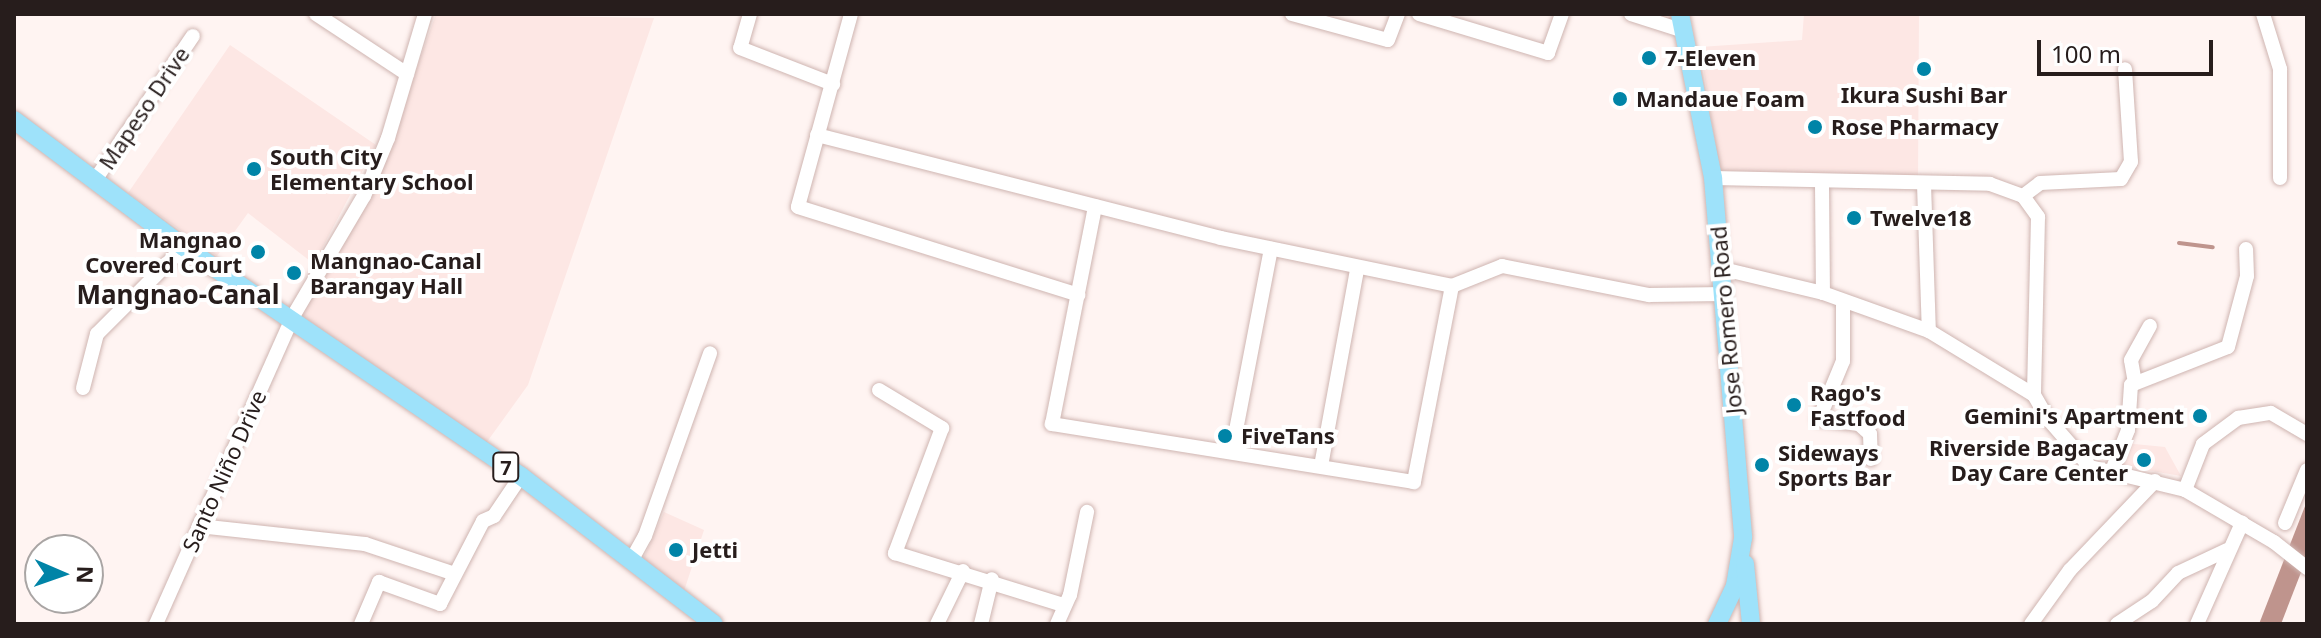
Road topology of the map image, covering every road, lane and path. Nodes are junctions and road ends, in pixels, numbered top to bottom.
1 (316, 14) edge
2 (425, 14) edge
3 (750, 14) edge
4 (851, 14) edge
5 (1292, 14) edge
6 (1398, 14) edge
7 (1419, 14) edge
8 (1562, 14) edge
9 (1631, 14) edge
10 (2263, 14) edge
11 (1682, 23) edge
12 (193, 36) dead end
13 (2125, 69) dead end
14 (407, 74) junction
15 (833, 84) junction
16 (14, 120) edge
17 (817, 135) junction
18 (1713, 178) junction
19 (2280, 178) dead end
20 (95, 180) junction
21 (1822, 184) junction
22 (1924, 184) junction
23 (2023, 196) junction
24 (1095, 206) junction
25 (184, 247) junction
26 (1271, 249) junction
27 (2246, 249) dead end
28 (1723, 269) junction
29 (1357, 270) junction
30 (1452, 286) junction
31 (1823, 293) junction
32 (1725, 294) junction
33 (1078, 295) junction
34 (1843, 301) junction
35 (292, 318) junction
36 (2150, 326) dead end
37 (1929, 331) junction
38 (710, 353) dead end
39 (2135, 383) junction
40 (83, 388) dead end
41 (879, 390) dead end
42 (2034, 395) junction
43 (2307, 434) edge
44 (1232, 451) junction
45 (1871, 459) dead end
46 (1321, 466) junction
47 (2307, 470) edge
48 (2111, 473) junction
49 (521, 476) junction
50 (2155, 481) junction
51 (2185, 490) junction
52 (1087, 512) dead end
53 (2242, 523) junction
54 (2285, 523) dead end
55 (199, 526) junction
56 (1743, 538) junction
57 (2227, 550) junction
58 (631, 561) junction
59 (2307, 568) edge
60 (963, 571) junction
61 (452, 573) junction
62 (992, 579) junction
63 (1063, 605) junction
64 (156, 624) edge
65 (361, 624) edge
66 (714, 624) edge
67 (937, 624) edge
68 (981, 624) edge
69 (1057, 624) edge
70 (1717, 624) edge
71 (1751, 624) edge
72 (2031, 624) edge
73 (2117, 624) edge
74 (2197, 624) edge

1 - 14 street
2 - 14 street, Santo Niño Drive
3 - 15 street
4 - 15 street
5 - 6 street
7 - 8 street
9 - 11 street
10 - 19 street
11 - 18 main road, Jose Romero Road
12 - 20 street, Mapeso Drive
13 - 23 street
14 - 35 street, Santo Niño Drive
15 - 17 street
16 - 20 main road, 7
17 - 24 street
17 - 33 street
18 - 21 street
18 - 28 main road, Jose Romero Road
20 - 25 main road, 7
21 - 22 street
21 - 31 street
22 - 23 street
22 - 37 street
23 - 42 street
24 - 26 street
24 - 33 street
25 - 35 main road, 7
25 - 40 street
26 - 29 street
26 - 44 street
27 - 39 street
28 - 31 street
28 - 32 main road, Jose Romero Road
29 - 30 street
29 - 46 street
30 - 32 street
30 - 46 street
31 - 34 street
32 - 56 main road, Jose Romero Road
33 - 44 street
34 - 37 street
34 - 45 street
35 - 49 main road, 7
35 - 55 street, Santo Niño Drive
36 - 39 street
37 - 42 street
38 - 58 street
39 - 48 street
41 - 60 street
42 - 48 street
43 - 51 street
44 - 46 street
47 - 54 street
48 - 50 street
49 - 58 main road, 7
49 - 61 street
50 - 51 street
50 - 72 street
51 - 53 street
52 - 63 street
53 - 57 street
53 - 59 street
55 - 61 street
55 - 64 street, Santo Niño Drive
56 - 70 main road, Jose Romero Road
56 - 71 main road
57 - 73 street
57 - 74 street
58 - 66 main road, 7
60 - 62 street
60 - 67 street
61 - 65 street
62 - 63 street
62 - 68 street
63 - 69 street

